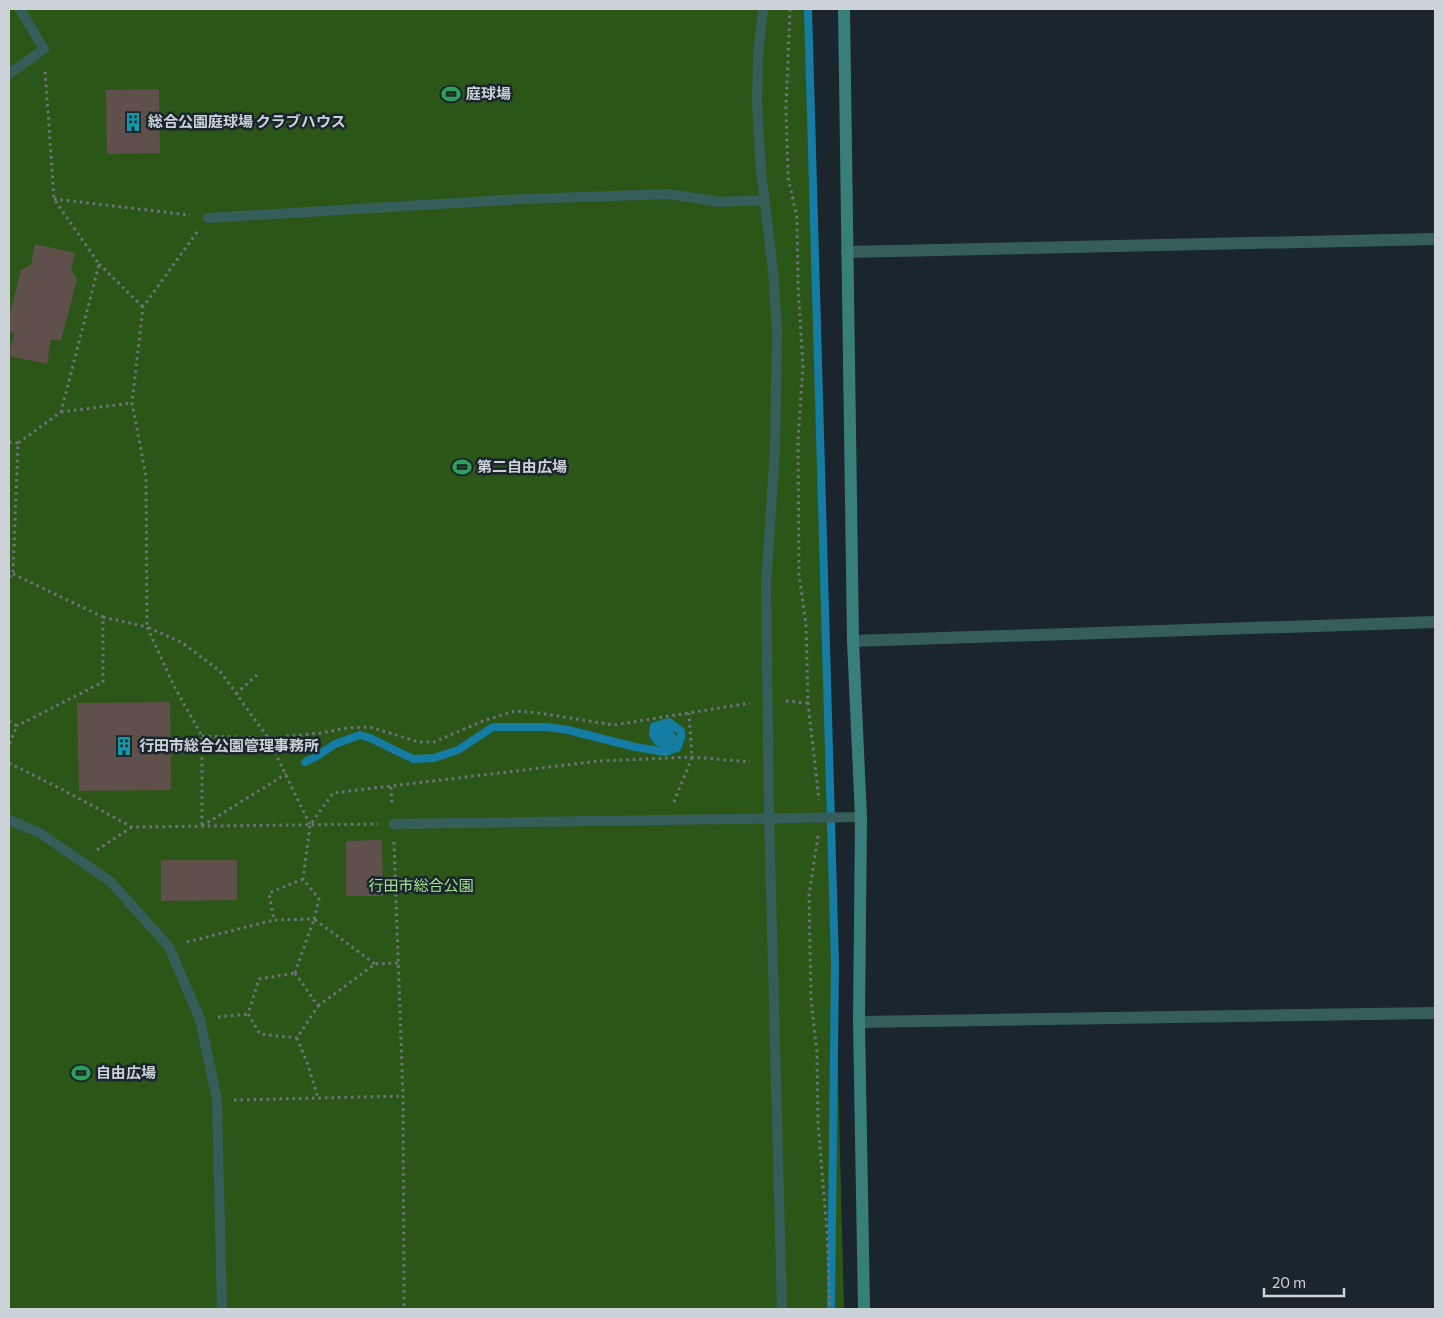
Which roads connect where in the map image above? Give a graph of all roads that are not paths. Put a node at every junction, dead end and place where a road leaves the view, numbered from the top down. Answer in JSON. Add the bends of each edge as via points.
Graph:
{"nodes":[{"id":1,"x":20,"y":9,"type":"edge"},
{"id":2,"x":763,"y":9,"type":"edge"},
{"id":3,"x":844,"y":9,"type":"edge"},
{"id":4,"x":9,"y":74,"type":"edge"},
{"id":5,"x":765,"y":200,"type":"junction"},
{"id":6,"x":208,"y":218,"type":"road end"},
{"id":7,"x":1435,"y":239,"type":"edge"},
{"id":8,"x":847,"y":252,"type":"junction"},
{"id":9,"x":1435,"y":622,"type":"edge"},
{"id":10,"x":853,"y":641,"type":"junction"},
{"id":11,"x":769,"y":817,"type":"junction"},
{"id":12,"x":861,"y":817,"type":"junction"},
{"id":13,"x":9,"y":820,"type":"edge"},
{"id":14,"x":394,"y":824,"type":"road end"},
{"id":15,"x":1435,"y":1013,"type":"edge"},
{"id":16,"x":859,"y":1022,"type":"junction"},
{"id":17,"x":222,"y":1309,"type":"edge"},
{"id":18,"x":782,"y":1309,"type":"edge"},
{"id":19,"x":864,"y":1309,"type":"edge"}],
"edges":[{"from":1,"to":4,"type":"lane","via":[[44,49]]},
{"from":2,"to":5,"type":"lane","via":[[757,103]]},
{"from":3,"to":8,"type":"street"},
{"from":5,"to":6,"type":"lane","via":[[720,202],[669,194],[523,199]]},
{"from":5,"to":11,"type":"lane","via":[[778,331],[775,449],[766,584]]},
{"from":7,"to":8,"type":"street"},
{"from":8,"to":10,"type":"street"},
{"from":9,"to":10,"type":"street"},
{"from":10,"to":12,"type":"street"},
{"from":11,"to":12,"type":"lane"},
{"from":11,"to":14,"type":"lane"},
{"from":11,"to":18,"type":"lane"},
{"from":12,"to":16,"type":"street"},
{"from":13,"to":17,"type":"lane","via":[[40,832],[111,882],[169,947],[200,1019],[217,1100]]},
{"from":15,"to":16,"type":"street"},
{"from":16,"to":19,"type":"street"}]}
